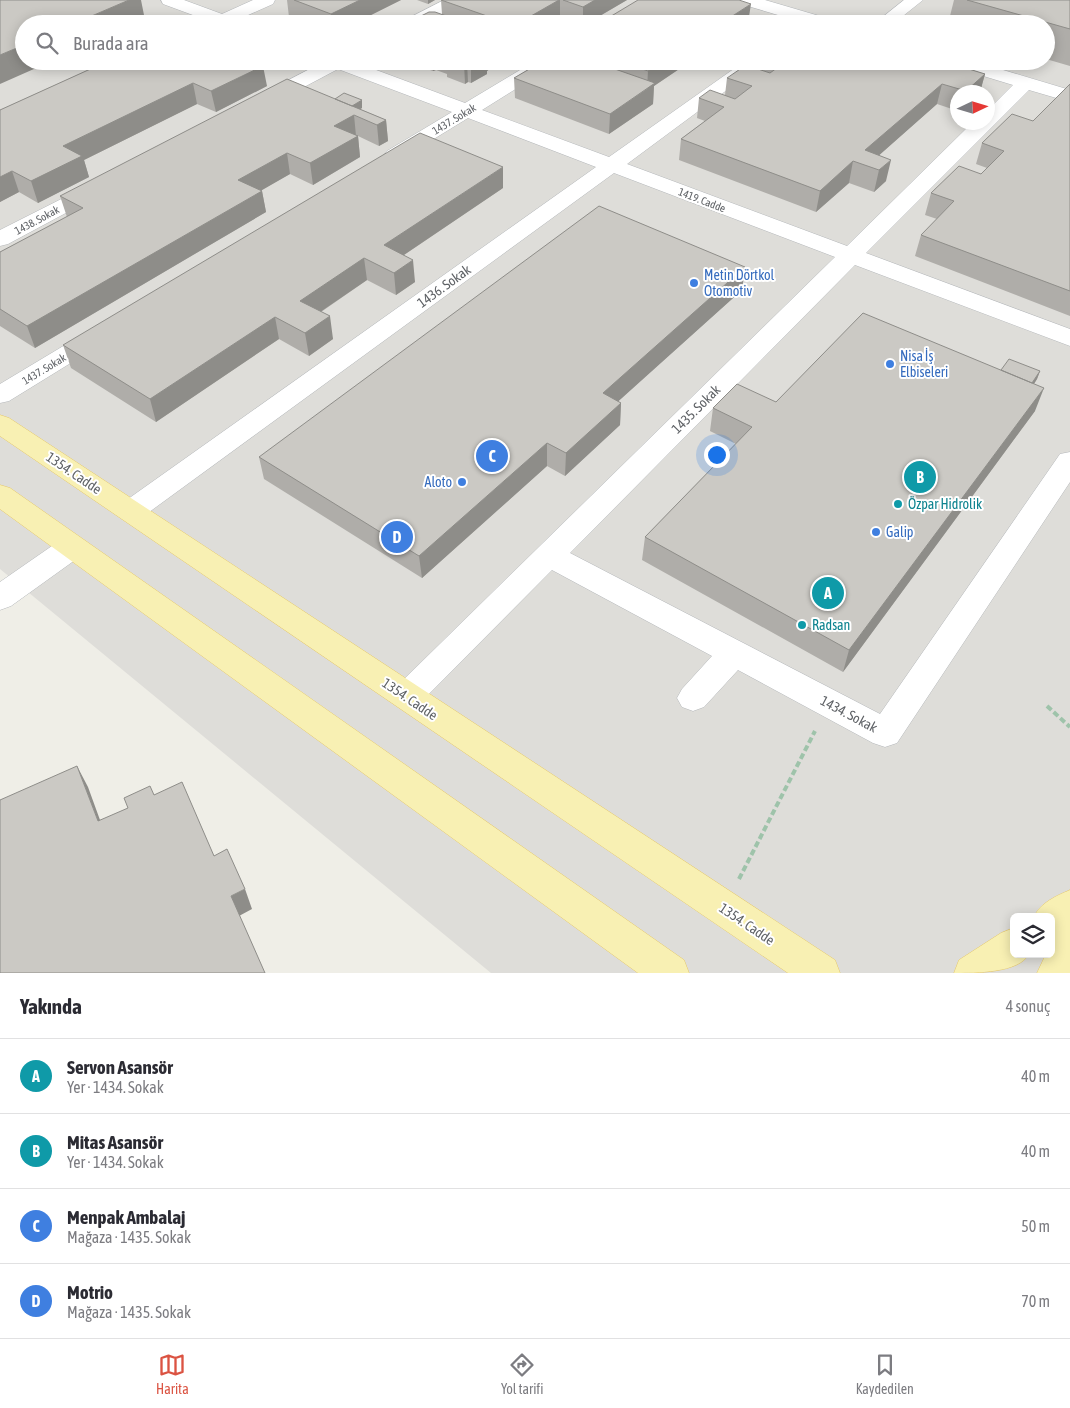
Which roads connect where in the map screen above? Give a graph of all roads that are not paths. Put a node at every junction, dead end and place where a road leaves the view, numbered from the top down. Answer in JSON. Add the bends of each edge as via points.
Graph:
{"nodes":[{"id":1,"x":169,"y":0,"type":"edge"},
{"id":2,"x":267,"y":0,"type":"edge"},
{"id":3,"x":457,"y":0,"type":"edge"},
{"id":4,"x":747,"y":0,"type":"edge"},
{"id":5,"x":914,"y":0,"type":"edge"},
{"id":6,"x":204,"y":15,"type":"edge"},
{"id":7,"x":238,"y":15,"type":"edge"},
{"id":8,"x":428,"y":15,"type":"edge"},
{"id":9,"x":795,"y":15,"type":"edge"},
{"id":10,"x":894,"y":15,"type":"edge"},
{"id":11,"x":322,"y":70,"type":"edge"},
{"id":12,"x":358,"y":70,"type":"edge"},
{"id":13,"x":533,"y":70,"type":"edge"},
{"id":14,"x":745,"y":70,"type":"edge"},
{"id":15,"x":983,"y":70,"type":"edge"},
{"id":16,"x":1026,"y":83,"type":"junction"},
{"id":17,"x":1070,"y":96,"type":"edge"},
{"id":18,"x":251,"y":108,"type":"edge"},
{"id":19,"x":467,"y":111,"type":"junction"},
{"id":20,"x":995,"y":112,"type":"edge"},
{"id":21,"x":977,"y":130,"type":"edge"},
{"id":22,"x":612,"y":166,"type":"junction"},
{"id":23,"x":373,"y":168,"type":"edge"},
{"id":24,"x":112,"y":180,"type":"edge"},
{"id":25,"x":0,"y":239,"type":"edge"},
{"id":26,"x":851,"y":256,"type":"junction"},
{"id":27,"x":119,"y":323,"type":"edge"},
{"id":28,"x":1070,"y":338,"type":"edge"},
{"id":29,"x":0,"y":395,"type":"edge"},
{"id":30,"x":0,"y":424,"type":"edge"},
{"id":31,"x":1070,"y":461,"type":"edge"},
{"id":32,"x":0,"y":495,"type":"edge"},
{"id":33,"x":131,"y":511,"type":"junction"},
{"id":34,"x":72,"y":547,"type":"junction"},
{"id":35,"x":549,"y":555,"type":"junction"},
{"id":36,"x":0,"y":598,"type":"edge"},
{"id":37,"x":734,"y":653,"type":"junction"},
{"id":38,"x":406,"y":696,"type":"junction"},
{"id":39,"x":692,"y":698,"type":"dead end"},
{"id":40,"x":1070,"y":908,"type":"edge"},
{"id":41,"x":1055,"y":918,"type":"edge"},
{"id":42,"x":1070,"y":948,"type":"edge"},
{"id":43,"x":1010,"y":949,"type":"edge"},
{"id":44,"x":670,"y":973,"type":"edge"},
{"id":45,"x":821,"y":973,"type":"edge"},
{"id":46,"x":973,"y":973,"type":"edge"},
{"id":47,"x":1056,"y":973,"type":"edge"}],
"edges":[{"from":1,"to":6,"type":"street"},
{"from":2,"to":7,"type":"street"},
{"from":3,"to":8,"type":"street"},
{"from":4,"to":9,"type":"street"},
{"from":5,"to":10,"type":"street"},
{"from":11,"to":18,"type":"street"},
{"from":12,"to":19,"type":"street","name":"1419. Cadde"},
{"from":13,"to":19,"type":"street","name":"1437. Sokak"},
{"from":14,"to":22,"type":"street","name":"1436. Sokak"},
{"from":15,"to":16,"type":"street"},
{"from":16,"to":17,"type":"street"},
{"from":16,"to":20,"type":"street","name":"1435. Sokak"},
{"from":19,"to":22,"type":"street","name":"1419. Cadde"},
{"from":19,"to":23,"type":"street","name":"1437. Sokak"},
{"from":21,"to":26,"type":"street","name":"1435. Sokak"},
{"from":22,"to":26,"type":"street","name":"1419. Cadde"},
{"from":22,"to":33,"type":"street","name":"1436. Sokak"},
{"from":24,"to":25,"type":"street","name":"1438. Sokak"},
{"from":26,"to":28,"type":"street","name":"1419. Cadde"},
{"from":26,"to":35,"type":"street","name":"1435. Sokak"},
{"from":27,"to":29,"type":"street","name":"1437. Sokak"},
{"from":30,"to":33,"type":"main road","name":"1354. Cadde"},
{"from":31,"to":37,"type":"street","name":"1434. Sokak","via":[[885,733]]},
{"from":32,"to":34,"type":"main road"},
{"from":33,"to":38,"type":"main road","name":"1354. Cadde"},
{"from":34,"to":36,"type":"street"},
{"from":34,"to":44,"type":"main road"},
{"from":35,"to":37,"type":"street","name":"1434. Sokak"},
{"from":35,"to":38,"type":"street","name":"1435. Sokak"},
{"from":37,"to":39,"type":"street"},
{"from":38,"to":45,"type":"main road","name":"1354. Cadde"},
{"from":40,"to":41,"type":"main road"},
{"from":42,"to":47,"type":"main road"},
{"from":43,"to":46,"type":"main road"}]}
